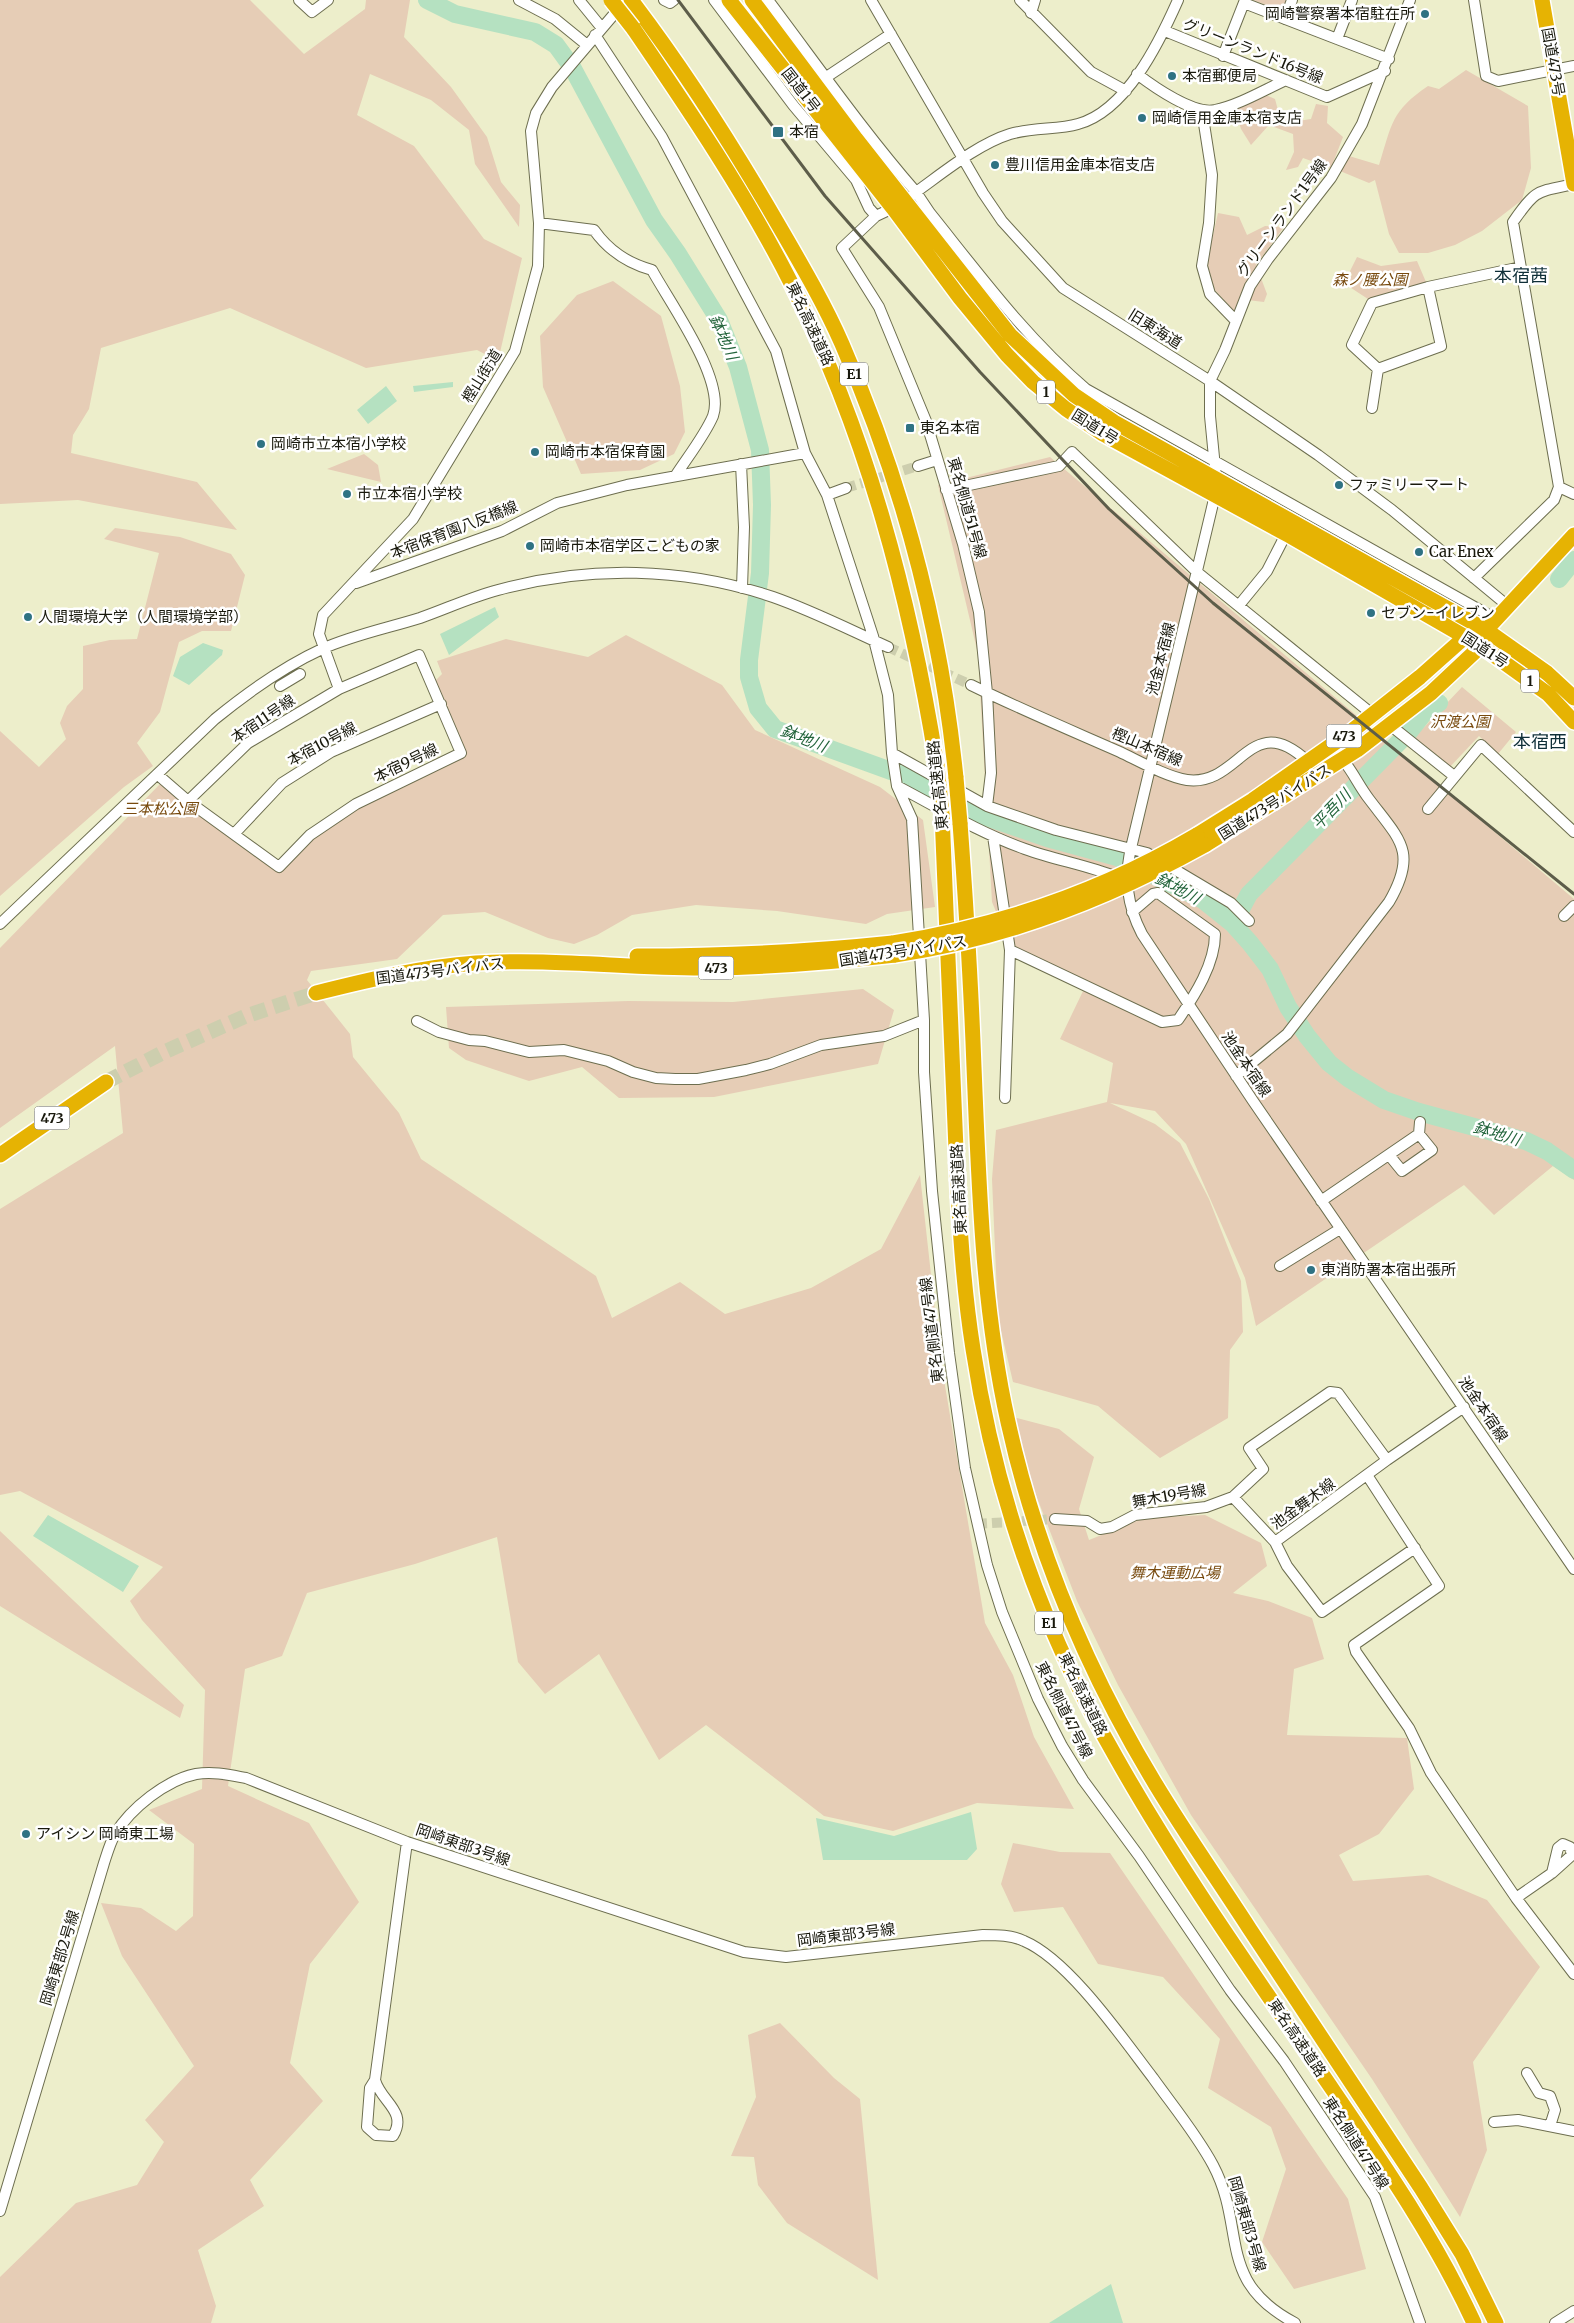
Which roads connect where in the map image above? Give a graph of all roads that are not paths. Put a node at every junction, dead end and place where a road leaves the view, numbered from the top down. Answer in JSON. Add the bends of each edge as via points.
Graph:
{"nodes":[{"id":1,"x":299,"y":0,"type":"edge"},
{"id":2,"x":328,"y":0,"type":"edge"},
{"id":3,"x":519,"y":0,"type":"edge"},
{"id":4,"x":579,"y":0,"type":"edge"},
{"id":5,"x":611,"y":0,"type":"edge"},
{"id":6,"x":627,"y":0,"type":"edge"},
{"id":7,"x":631,"y":0,"type":"edge"},
{"id":8,"x":664,"y":0,"type":"edge"},
{"id":9,"x":674,"y":0,"type":"edge"},
{"id":10,"x":714,"y":0,"type":"edge"},
{"id":11,"x":729,"y":0,"type":"edge"},
{"id":12,"x":752,"y":0,"type":"edge"},
{"id":13,"x":768,"y":0,"type":"edge"},
{"id":14,"x":871,"y":0,"type":"edge"},
{"id":15,"x":1020,"y":0,"type":"edge"},
{"id":16,"x":1035,"y":0,"type":"edge"},
{"id":17,"x":1178,"y":0,"type":"edge"},
{"id":18,"x":1292,"y":0,"type":"edge"},
{"id":19,"x":1352,"y":0,"type":"edge"},
{"id":20,"x":1410,"y":0,"type":"edge"},
{"id":21,"x":1474,"y":0,"type":"edge"},
{"id":22,"x":1542,"y":0,"type":"edge"},
{"id":23,"x":1245,"y":1,"type":"edge"},
{"id":24,"x":1031,"y":13,"type":"junction"},
{"id":25,"x":1285,"y":19,"type":"junction"},
{"id":26,"x":598,"y":31,"type":"junction"},
{"id":27,"x":1164,"y":31,"type":"junction"},
{"id":28,"x":891,"y":34,"type":"junction"},
{"id":29,"x":1337,"y":39,"type":"junction"},
{"id":30,"x":584,"y":48,"type":"junction"},
{"id":31,"x":1223,"y":56,"type":"junction"},
{"id":32,"x":1389,"y":59,"type":"junction"},
{"id":33,"x":1574,"y":66,"type":"edge"},
{"id":34,"x":1555,"y":69,"type":"junction"},
{"id":35,"x":1384,"y":71,"type":"junction"},
{"id":36,"x":1137,"y":74,"type":"junction"},
{"id":37,"x":825,"y":78,"type":"junction"},
{"id":38,"x":1286,"y":80,"type":"junction"},
{"id":39,"x":1126,"y":92,"type":"junction"},
{"id":40,"x":1202,"y":111,"type":"junction"},
{"id":41,"x":964,"y":158,"type":"junction"},
{"id":42,"x":1574,"y":184,"type":"edge"},
{"id":43,"x":904,"y":200,"type":"junction"},
{"id":44,"x":876,"y":216,"type":"junction"},
{"id":45,"x":539,"y":223,"type":"junction"},
{"id":46,"x":958,"y":267,"type":"junction"},
{"id":47,"x":1521,"y":267,"type":"junction"},
{"id":48,"x":980,"y":274,"type":"junction"},
{"id":49,"x":1428,"y":287,"type":"junction"},
{"id":50,"x":1236,"y":321,"type":"junction"},
{"id":51,"x":1378,"y":369,"type":"junction"},
{"id":52,"x":1210,"y":381,"type":"junction"},
{"id":53,"x":1086,"y":390,"type":"junction"},
{"id":54,"x":1092,"y":408,"type":"junction"},
{"id":55,"x":1372,"y":408,"type":"dead end"},
{"id":56,"x":805,"y":453,"type":"junction"},
{"id":57,"x":937,"y":460,"type":"junction"},
{"id":58,"x":1214,"y":460,"type":"junction"},
{"id":59,"x":741,"y":464,"type":"junction"},
{"id":60,"x":918,"y":466,"type":"tunnel mouth"},
{"id":61,"x":676,"y":476,"type":"junction"},
{"id":62,"x":1216,"y":478,"type":"junction"},
{"id":63,"x":1559,"y":487,"type":"junction"},
{"id":64,"x":846,"y":488,"type":"tunnel mouth"},
{"id":65,"x":946,"y":490,"type":"junction"},
{"id":66,"x":1574,"y":494,"type":"edge"},
{"id":67,"x":827,"y":495,"type":"junction"},
{"id":68,"x":1215,"y":495,"type":"junction"},
{"id":69,"x":1340,"y":532,"type":"junction"},
{"id":70,"x":1286,"y":534,"type":"junction"},
{"id":71,"x":1574,"y":535,"type":"edge"},
{"id":72,"x":1323,"y":538,"type":"junction"},
{"id":73,"x":1198,"y":572,"type":"junction"},
{"id":74,"x":1420,"y":576,"type":"junction"},
{"id":75,"x":1474,"y":578,"type":"junction"},
{"id":76,"x":352,"y":584,"type":"junction"},
{"id":77,"x":744,"y":588,"type":"junction"},
{"id":78,"x":1425,"y":596,"type":"junction"},
{"id":79,"x":1240,"y":604,"type":"junction"},
{"id":80,"x":1508,"y":606,"type":"junction"},
{"id":81,"x":1490,"y":625,"type":"junction"},
{"id":82,"x":1465,"y":636,"type":"junction"},
{"id":83,"x":874,"y":641,"type":"junction"},
{"id":84,"x":1481,"y":646,"type":"junction"},
{"id":85,"x":888,"y":647,"type":"tunnel mouth"},
{"id":86,"x":324,"y":648,"type":"junction"},
{"id":87,"x":300,"y":674,"type":"dead end"},
{"id":88,"x":971,"y":685,"type":"tunnel mouth"},
{"id":89,"x":280,"y":686,"type":"dead end"},
{"id":90,"x":339,"y":690,"type":"junction"},
{"id":91,"x":987,"y":693,"type":"junction"},
{"id":92,"x":1574,"y":698,"type":"edge"},
{"id":93,"x":441,"y":704,"type":"junction"},
{"id":94,"x":1372,"y":714,"type":"junction"},
{"id":95,"x":1574,"y":722,"type":"edge"},
{"id":96,"x":1393,"y":727,"type":"junction"},
{"id":97,"x":892,"y":753,"type":"junction"},
{"id":98,"x":1307,"y":761,"type":"junction"},
{"id":99,"x":1347,"y":765,"type":"junction"},
{"id":100,"x":1151,"y":766,"type":"junction"},
{"id":101,"x":158,"y":775,"type":"junction"},
{"id":102,"x":1454,"y":776,"type":"junction"},
{"id":103,"x":897,"y":786,"type":"junction"},
{"id":104,"x":188,"y":802,"type":"junction"},
{"id":105,"x":987,"y":806,"type":"junction"},
{"id":106,"x":1428,"y":808,"type":"dead end"},
{"id":107,"x":1574,"y":832,"type":"edge"},
{"id":108,"x":234,"y":834,"type":"junction"},
{"id":109,"x":993,"y":836,"type":"junction"},
{"id":110,"x":1201,"y":840,"type":"junction"},
{"id":111,"x":1131,"y":848,"type":"junction"},
{"id":112,"x":1127,"y":881,"type":"junction"},
{"id":113,"x":1574,"y":906,"type":"edge"},
{"id":114,"x":1132,"y":912,"type":"junction"},
{"id":115,"x":1564,"y":916,"type":"dead end"},
{"id":116,"x":1249,"y":921,"type":"dead end"},
{"id":117,"x":0,"y":924,"type":"edge"},
{"id":118,"x":1010,"y":950,"type":"junction"},
{"id":119,"x":316,"y":993,"type":"tunnel mouth"},
{"id":120,"x":1188,"y":1004,"type":"junction"},
{"id":121,"x":924,"y":1020,"type":"junction"},
{"id":122,"x":416,"y":1021,"type":"dead end"},
{"id":123,"x":1236,"y":1076,"type":"junction"},
{"id":124,"x":106,"y":1082,"type":"tunnel mouth"},
{"id":125,"x":1005,"y":1098,"type":"dead end"},
{"id":126,"x":1420,"y":1122,"type":"dead end"},
{"id":127,"x":1419,"y":1134,"type":"junction"},
{"id":128,"x":0,"y":1155,"type":"edge"},
{"id":129,"x":1389,"y":1155,"type":"junction"},
{"id":130,"x":1321,"y":1202,"type":"junction"},
{"id":131,"x":1340,"y":1229,"type":"junction"},
{"id":132,"x":1280,"y":1266,"type":"dead end"},
{"id":133,"x":1464,"y":1407,"type":"junction"},
{"id":134,"x":1387,"y":1460,"type":"junction"},
{"id":135,"x":1367,"y":1475,"type":"junction"},
{"id":136,"x":1233,"y":1497,"type":"junction"},
{"id":137,"x":1055,"y":1519,"type":"tunnel mouth"},
{"id":138,"x":1275,"y":1542,"type":"junction"},
{"id":139,"x":1415,"y":1548,"type":"junction"},
{"id":140,"x":1574,"y":1570,"type":"edge"},
{"id":141,"x":218,"y":1773,"type":"joint"},
{"id":142,"x":407,"y":1842,"type":"junction"},
{"id":143,"x":1552,"y":1873,"type":"dead end"},
{"id":144,"x":1516,"y":1898,"type":"junction"},
{"id":145,"x":1574,"y":1974,"type":"edge"},
{"id":146,"x":1527,"y":2073,"type":"dead end"},
{"id":147,"x":375,"y":2080,"type":"junction"},
{"id":148,"x":1494,"y":2122,"type":"dead end"},
{"id":149,"x":1550,"y":2126,"type":"junction"},
{"id":150,"x":1574,"y":2131,"type":"edge"},
{"id":151,"x":0,"y":2211,"type":"edge"},
{"id":152,"x":1574,"y":2311,"type":"edge"},
{"id":153,"x":1295,"y":2323,"type":"edge"},
{"id":154,"x":1420,"y":2323,"type":"edge"},
{"id":155,"x":1474,"y":2323,"type":"edge"},
{"id":156,"x":1496,"y":2323,"type":"edge"},
{"id":157,"x":1555,"y":2323,"type":"edge"}],
"edges":[{"from":1,"to":2,"type":"street","via":[[312,12]]},
{"from":3,"to":30,"type":"street","via":[[555,19]]},
{"from":4,"to":26,"type":"street","name":"東名側道47号線"},
{"from":5,"to":155,"type":"highway","name":"東名高速道路","number":"E1","bridge":true,"via":[[711,146],[791,282],[822,349],[874,484],[895,559],[912,625],[937,766],[942,814],[957,1176],[972,1348],[986,1418],[1021,1552],[1074,1679],[1117,1760],[1262,1986],[1381,2161],[1463,2298]]},
{"from":6,"to":26,"type":"street"},
{"from":7,"to":156,"type":"highway","name":"東名高速道路","number":"E1","bridge":true,"via":[[738,154],[810,280],[841,342],[882,450],[918,563],[945,684],[956,778],[969,957],[977,1153],[990,1314],[998,1372],[1022,1477],[1055,1577],[1107,1698],[1156,1785],[1421,2188],[1462,2254]]},
{"from":8,"to":9,"type":"street","via":[[670,3]]},
{"from":10,"to":44,"type":"street","via":[[793,105],[856,180]]},
{"from":11,"to":43,"type":"highway","name":"国道1号","number":"1"},
{"from":12,"to":43,"type":"highway","name":"国道1号","number":"1"},
{"from":13,"to":37,"type":"street"},
{"from":14,"to":28,"type":"street","name":"旧東海道"},
{"from":15,"to":24,"type":"street"},
{"from":16,"to":24,"type":"street"},
{"from":17,"to":27,"type":"street"},
{"from":18,"to":25,"type":"street"},
{"from":19,"to":29,"type":"street"},
{"from":20,"to":32,"type":"street"},
{"from":21,"to":34,"type":"street","via":[[1486,76],[1498,81]]},
{"from":22,"to":34,"type":"highway","name":"国道473号"},
{"from":23,"to":25,"type":"street"},
{"from":23,"to":31,"type":"street"},
{"from":24,"to":39,"type":"street","via":[[1092,72]]},
{"from":25,"to":29,"type":"street"},
{"from":26,"to":30,"type":"street","name":"樫山街道"},
{"from":26,"to":56,"type":"street","name":"東名側道47号線","via":[[662,137],[776,351]]},
{"from":27,"to":31,"type":"street","name":"グリーンランド16号線"},
{"from":27,"to":36,"type":"street"},
{"from":28,"to":37,"type":"street"},
{"from":28,"to":41,"type":"street","name":"旧東海道"},
{"from":29,"to":32,"type":"street"},
{"from":30,"to":45,"type":"street","name":"樫山街道","via":[[536,113],[531,131]]},
{"from":31,"to":38,"type":"street","name":"グリーンランド16号線"},
{"from":32,"to":35,"type":"street"},
{"from":33,"to":34,"type":"street"},
{"from":34,"to":42,"type":"highway","name":"国道473号"},
{"from":35,"to":38,"type":"street","name":"グリーンランド16号線","via":[[1327,97]]},
{"from":35,"to":50,"type":"street","name":"グリーンランド1号線","via":[[1362,124],[1331,178],[1250,286]]},
{"from":36,"to":39,"type":"street"},
{"from":36,"to":40,"type":"street"},
{"from":37,"to":43,"type":"street","via":[[847,103],[869,137],[880,146]]},
{"from":38,"to":40,"type":"street","via":[[1215,110]]},
{"from":39,"to":41,"type":"street","via":[[1099,117],[1077,125],[1008,134]]},
{"from":40,"to":50,"type":"street","via":[[1212,175],[1202,266],[1210,294]]},
{"from":41,"to":43,"type":"street"},
{"from":41,"to":52,"type":"street","name":"旧東海道","via":[[1002,221],[1063,288]]},
{"from":42,"to":47,"type":"street","via":[[1538,192],[1513,222]]},
{"from":43,"to":44,"type":"street"},
{"from":43,"to":46,"type":"highway","name":"国道1号","number":"1"},
{"from":43,"to":48,"type":"street","via":[[930,213]]},
{"from":43,"to":68,"type":"highway","name":"国道1号","number":"1","via":[[916,242],[1007,355],[1033,382],[1103,434]]},
{"from":44,"to":57,"type":"street","name":"東名側道51号線","via":[[842,248],[879,307],[926,421]]},
{"from":45,"to":61,"type":"street","via":[[594,230],[604,244],[631,264],[652,270],[709,369],[715,395],[713,416]]},
{"from":45,"to":76,"type":"street","name":"樫山街道","via":[[538,266],[515,351],[412,519]]},
{"from":46,"to":48,"type":"street"},
{"from":46,"to":54,"type":"highway","name":"国道1号","number":"1","via":[[1021,347]]},
{"from":47,"to":49,"type":"street"},
{"from":47,"to":63,"type":"street"},
{"from":48,"to":53,"type":"street","via":[[1033,339]]},
{"from":49,"to":51,"type":"street","via":[[1441,346]]},
{"from":49,"to":51,"type":"street","via":[[1372,303],[1352,345]]},
{"from":50,"to":52,"type":"street","name":"グリーンランド1号線"},
{"from":51,"to":55,"type":"street"},
{"from":52,"to":58,"type":"street","name":"グリーンランド1号線"},
{"from":52,"to":75,"type":"street","name":"旧東海道","via":[[1392,510]]},
{"from":53,"to":54,"type":"street"},
{"from":53,"to":58,"type":"street"},
{"from":54,"to":62,"type":"highway","name":"国道1号","number":"1"},
{"from":56,"to":59,"type":"street","name":"本宿保育園八反橋線"},
{"from":56,"to":67,"type":"street","name":"東名側道47号線"},
{"from":57,"to":60,"type":"street"},
{"from":57,"to":65,"type":"street","name":"東名側道51号線"},
{"from":58,"to":62,"type":"street","name":"グリーンランド1号線"},
{"from":58,"to":69,"type":"street"},
{"from":59,"to":61,"type":"street","name":"本宿保育園八反橋線"},
{"from":59,"to":77,"type":"street"},
{"from":61,"to":76,"type":"street","name":"本宿保育園八反橋線","via":[[557,502],[502,531]]},
{"from":62,"to":68,"type":"street","name":"池金本宿線"},
{"from":62,"to":72,"type":"highway","name":"国道1号","number":"1"},
{"from":63,"to":66,"type":"street"},
{"from":63,"to":75,"type":"street","via":[[1554,500]]},
{"from":64,"to":67,"type":"street"},
{"from":65,"to":73,"type":"street","via":[[1059,466],[1072,452]]},
{"from":65,"to":91,"type":"street","name":"東名側道51号線","via":[[979,612]]},
{"from":67,"to":83,"type":"street","name":"東名側道47号線"},
{"from":68,"to":70,"type":"highway","name":"国道1号","number":"1"},
{"from":68,"to":73,"type":"street","name":"池金本宿線"},
{"from":69,"to":72,"type":"street"},
{"from":69,"to":74,"type":"street"},
{"from":70,"to":79,"type":"street","via":[[1267,571]]},
{"from":70,"to":82,"type":"highway","name":"国道1号","number":"1"},
{"from":71,"to":80,"type":"highway","number":"473"},
{"from":72,"to":78,"type":"highway","name":"国道1号","number":"1"},
{"from":73,"to":79,"type":"street"},
{"from":73,"to":100,"type":"street","name":"池金本宿線"},
{"from":74,"to":78,"type":"street"},
{"from":74,"to":81,"type":"street"},
{"from":75,"to":80,"type":"street","name":"旧東海道"},
{"from":76,"to":86,"type":"street","name":"樫山街道","via":[[323,615],[319,634]]},
{"from":77,"to":83,"type":"street"},
{"from":77,"to":86,"type":"street","via":[[675,575],[588,573],[496,590]]},
{"from":78,"to":81,"type":"highway","name":"国道1号","number":"1"},
{"from":79,"to":94,"type":"street"},
{"from":80,"to":81,"type":"highway","number":"473"},
{"from":81,"to":82,"type":"highway","name":"国道473号バイパス","number":"473"},
{"from":81,"to":84,"type":"highway","name":"国道473号バイパス","number":"473"},
{"from":81,"to":92,"type":"highway","name":"国道1号","number":"1"},
{"from":82,"to":84,"type":"highway","name":"国道1号","number":"1"},
{"from":82,"to":94,"type":"highway","name":"国道473号バイパス","number":"473"},
{"from":83,"to":85,"type":"street"},
{"from":83,"to":97,"type":"street","name":"東名側道47号線","via":[[888,695]]},
{"from":84,"to":95,"type":"highway","name":"国道1号","number":"1","via":[[1548,694]]},
{"from":84,"to":96,"type":"highway","name":"国道473号バイパス","number":"473"},
{"from":86,"to":90,"type":"street","name":"樫山街道"},
{"from":86,"to":101,"type":"street","via":[[244,696]]},
{"from":87,"to":89,"type":"street"},
{"from":88,"to":91,"type":"street","name":"樫山本宿線"},
{"from":90,"to":93,"type":"street","name":"本宿9号線","via":[[418,655]]},
{"from":90,"to":104,"type":"street","name":"本宿11号線","via":[[248,743]]},
{"from":91,"to":100,"type":"street","name":"樫山本宿線"},
{"from":91,"to":105,"type":"street","name":"東名側道51号線","via":[[991,773]]},
{"from":93,"to":108,"type":"street","name":"本宿10号線","via":[[331,752],[282,783]]},
{"from":93,"to":108,"type":"street","name":"本宿9号線","via":[[461,753],[356,804],[310,834],[279,867]]},
{"from":94,"to":98,"type":"highway","name":"国道473号バイパス","number":"473"},
{"from":96,"to":99,"type":"highway","name":"国道473号バイパス","number":"473"},
{"from":96,"to":102,"type":"street"},
{"from":97,"to":103,"type":"street","name":"東名側道47号線"},
{"from":97,"to":105,"type":"street"},
{"from":98,"to":100,"type":"street","name":"樫山本宿線","via":[[1286,744],[1272,742],[1258,744],[1220,773],[1202,779],[1187,780]]},
{"from":98,"to":110,"type":"highway","name":"国道473号バイパス","number":"473"},
{"from":99,"to":110,"type":"highway","name":"国道473号バイパス","number":"473"},
{"from":99,"to":123,"type":"street","via":[[1363,792],[1400,839],[1405,861],[1400,884],[1287,1034]]},
{"from":100,"to":111,"type":"street","name":"池金本宿線"},
{"from":101,"to":104,"type":"street"},
{"from":101,"to":117,"type":"street"},
{"from":102,"to":106,"type":"street"},
{"from":102,"to":107,"type":"street","via":[[1481,744]]},
{"from":103,"to":109,"type":"street"},
{"from":103,"to":121,"type":"street","name":"東名側道47号線","via":[[912,819]]},
{"from":104,"to":108,"type":"street","name":"本宿9号線"},
{"from":105,"to":111,"type":"street","via":[[1056,830]]},
{"from":109,"to":112,"type":"street"},
{"from":109,"to":118,"type":"street"},
{"from":110,"to":119,"type":"highway","name":"国道473号バイパス","number":"473","bridge":true,"via":[[1160,870],[1084,905],[986,937],[937,949],[894,949],[836,962],[710,968],[536,961],[473,963],[392,975]]},
{"from":111,"to":112,"type":"street","name":"池金本宿線","via":[[1126,868]]},
{"from":111,"to":116,"type":"street","via":[[1147,853],[1231,903]]},
{"from":112,"to":114,"type":"street","name":"池金本宿線"},
{"from":113,"to":115,"type":"street"},
{"from":114,"to":120,"type":"street","name":"池金本宿線","via":[[1142,934]]},
{"from":114,"to":120,"type":"street","via":[[1158,893],[1215,934],[1215,952]]},
{"from":118,"to":120,"type":"street","via":[[1162,1022],[1178,1020]]},
{"from":118,"to":125,"type":"street"},
{"from":120,"to":123,"type":"street","name":"池金本宿線"},
{"from":121,"to":122,"type":"street","via":[[884,1036],[821,1045],[746,1070],[675,1080],[640,1074],[564,1050],[529,1052],[469,1040],[439,1032]]},
{"from":121,"to":154,"type":"street","name":"東名側道47号線","via":[[932,1191],[950,1363],[965,1468],[987,1566],[1002,1612],[1038,1699],[1079,1773],[1230,1990],[1284,2061],[1374,2198]]},
{"from":123,"to":130,"type":"street","name":"池金本宿線"},
{"from":124,"to":128,"type":"highway","number":"473"},
{"from":126,"to":127,"type":"street"},
{"from":127,"to":129,"type":"street"},
{"from":127,"to":129,"type":"street","via":[[1432,1150],[1402,1171]]},
{"from":129,"to":130,"type":"street"},
{"from":130,"to":131,"type":"street","name":"池金本宿線"},
{"from":131,"to":132,"type":"street"},
{"from":131,"to":133,"type":"street","name":"池金本宿線"},
{"from":133,"to":134,"type":"street"},
{"from":133,"to":140,"type":"street","name":"池金本宿線"},
{"from":134,"to":135,"type":"street","name":"池金舞木線"},
{"from":134,"to":136,"type":"street","via":[[1338,1393],[1330,1392],[1249,1448],[1263,1469]]},
{"from":135,"to":138,"type":"street","name":"池金舞木線"},
{"from":135,"to":139,"type":"street"},
{"from":136,"to":137,"type":"street","name":"舞木19号線","via":[[1206,1506],[1135,1515],[1112,1528],[1100,1529],[1087,1522]]},
{"from":136,"to":138,"type":"street"},
{"from":138,"to":139,"type":"street","name":"池金舞木線","via":[[1287,1566],[1322,1612]]},
{"from":139,"to":144,"type":"street","via":[[1439,1586],[1354,1645],[1356,1652],[1409,1728],[1431,1773]]},
{"from":141,"to":142,"type":"street","name":"岡崎東部3号線","via":[[246,1778]]},
{"from":141,"to":151,"type":"street","name":"岡崎東部2号線","via":[[196,1774],[167,1785],[132,1815],[115,1835]]},
{"from":142,"to":147,"type":"street"},
{"from":142,"to":153,"type":"street","name":"岡崎東部3号線","via":[[744,1952],[786,1957],[983,1935],[1024,1941],[1047,1954],[1104,2015],[1180,2115],[1214,2165],[1224,2190],[1234,2246],[1252,2290],[1267,2306]]},
{"from":143,"to":144,"type":"street"},
{"from":144,"to":145,"type":"street"},
{"from":146,"to":149,"type":"street","via":[[1539,2093],[1550,2096],[1555,2110]]},
{"from":147,"to":147,"type":"street","via":[[378,2091],[397,2114],[399,2126],[393,2136],[376,2135],[367,2126],[370,2088]]},
{"from":148,"to":149,"type":"street","via":[[1518,2120]]},
{"from":149,"to":150,"type":"street"},
{"from":152,"to":157,"type":"street"}]}
